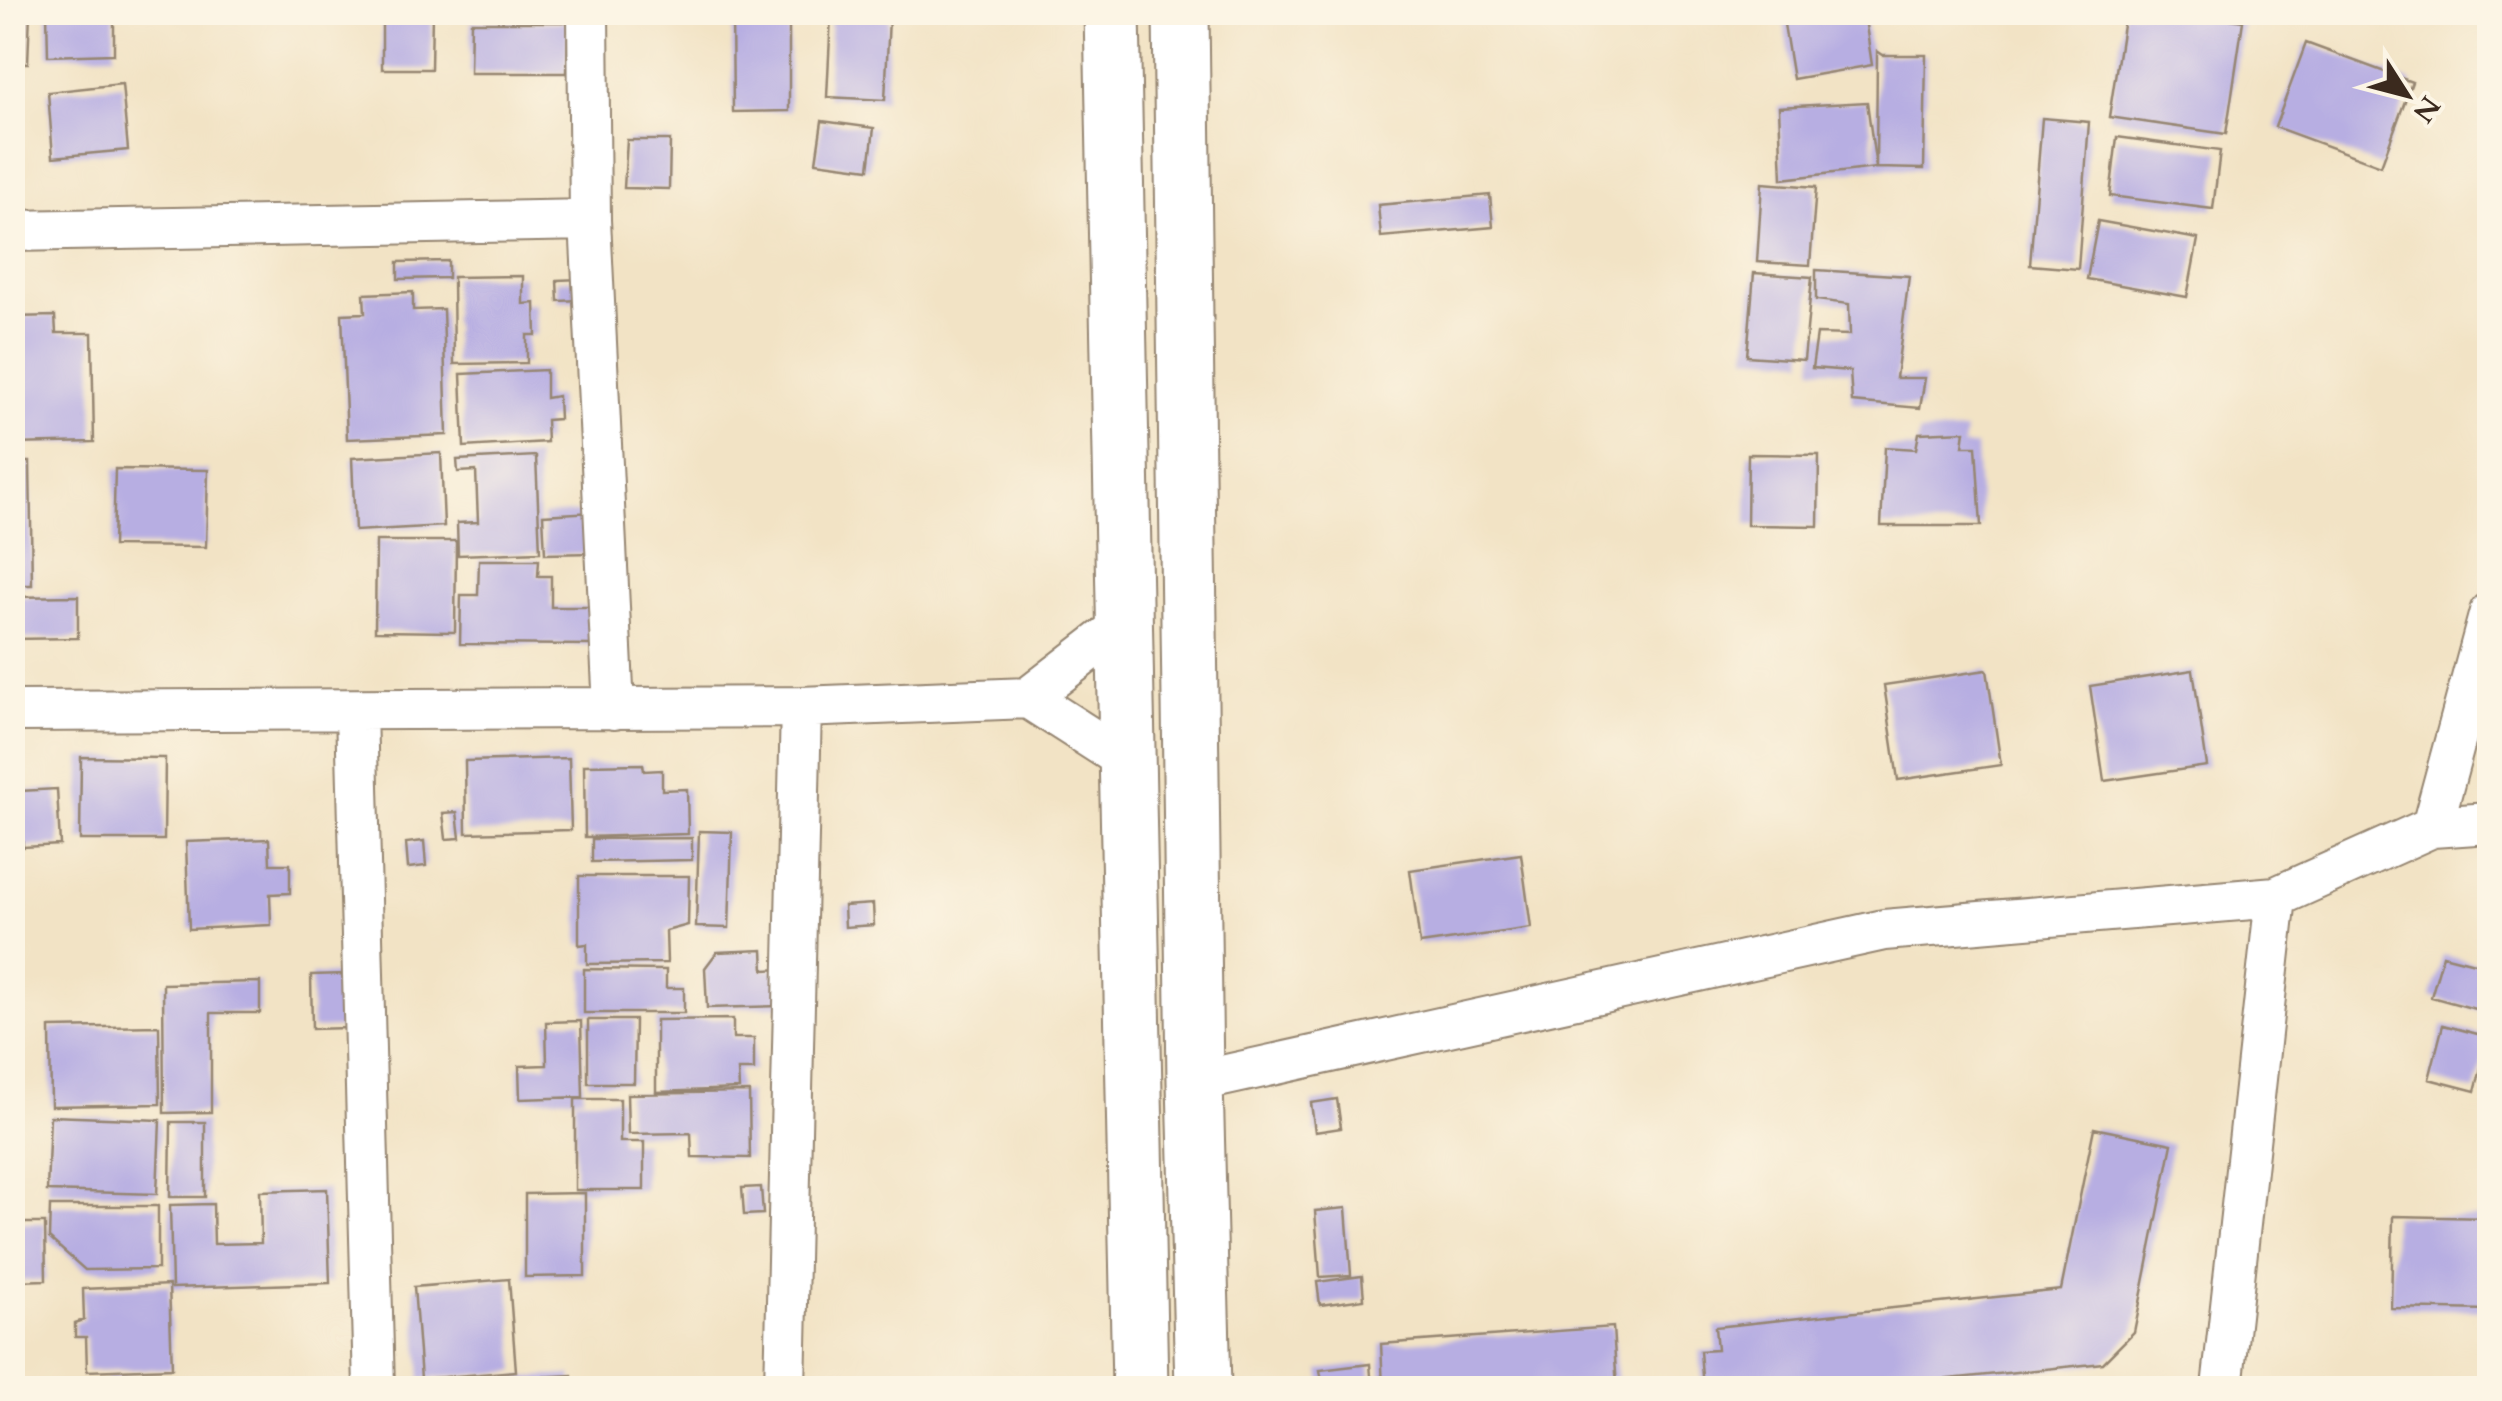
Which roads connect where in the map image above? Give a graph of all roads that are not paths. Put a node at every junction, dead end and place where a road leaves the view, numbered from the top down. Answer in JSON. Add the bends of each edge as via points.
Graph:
{"nodes":[{"id":1,"x":588,"y":12,"type":"edge"},
{"id":2,"x":1112,"y":12,"type":"edge"},
{"id":3,"x":1182,"y":12,"type":"edge"},
{"id":4,"x":1181,"y":80,"type":"junction"},
{"id":5,"x":1114,"y":87,"type":"junction"},
{"id":6,"x":590,"y":220,"type":"junction"},
{"id":7,"x":12,"y":231,"type":"edge"},
{"id":8,"x":2490,"y":612,"type":"edge"},
{"id":9,"x":1125,"y":624,"type":"junction"},
{"id":10,"x":1028,"y":698,"type":"junction"},
{"id":11,"x":801,"y":707,"type":"junction"},
{"id":12,"x":614,"y":708,"type":"junction"},
{"id":13,"x":356,"y":711,"type":"junction"},
{"id":14,"x":12,"y":712,"type":"edge"},
{"id":15,"x":1128,"y":762,"type":"junction"},
{"id":16,"x":2490,"y":823,"type":"edge"},
{"id":17,"x":2432,"y":826,"type":"junction"},
{"id":18,"x":2276,"y":897,"type":"junction"},
{"id":19,"x":1196,"y":1082,"type":"junction"},
{"id":20,"x":374,"y":1388,"type":"edge"},
{"id":21,"x":785,"y":1388,"type":"edge"},
{"id":22,"x":1140,"y":1388,"type":"edge"},
{"id":23,"x":1203,"y":1388,"type":"edge"},
{"id":24,"x":2222,"y":1388,"type":"edge"}],
"edges":[{"from":1,"to":6,"type":"street"},
{"from":2,"to":5,"type":"main road"},
{"from":3,"to":4,"type":"main road"},
{"from":4,"to":5,"type":"main road"},
{"from":4,"to":19,"type":"main road"},
{"from":5,"to":9,"type":"main road"},
{"from":6,"to":7,"type":"street"},
{"from":6,"to":12,"type":"street"},
{"from":8,"to":17,"type":"street"},
{"from":9,"to":10,"type":"street"},
{"from":9,"to":15,"type":"main road"},
{"from":10,"to":11,"type":"street"},
{"from":10,"to":15,"type":"street"},
{"from":11,"to":12,"type":"street"},
{"from":11,"to":21,"type":"street"},
{"from":12,"to":13,"type":"street"},
{"from":13,"to":14,"type":"street"},
{"from":13,"to":20,"type":"street"},
{"from":15,"to":22,"type":"main road"},
{"from":16,"to":17,"type":"street"},
{"from":17,"to":18,"type":"street"},
{"from":18,"to":19,"type":"street","via":[[1884,930]]},
{"from":18,"to":24,"type":"street"},
{"from":19,"to":23,"type":"main road"}]}
